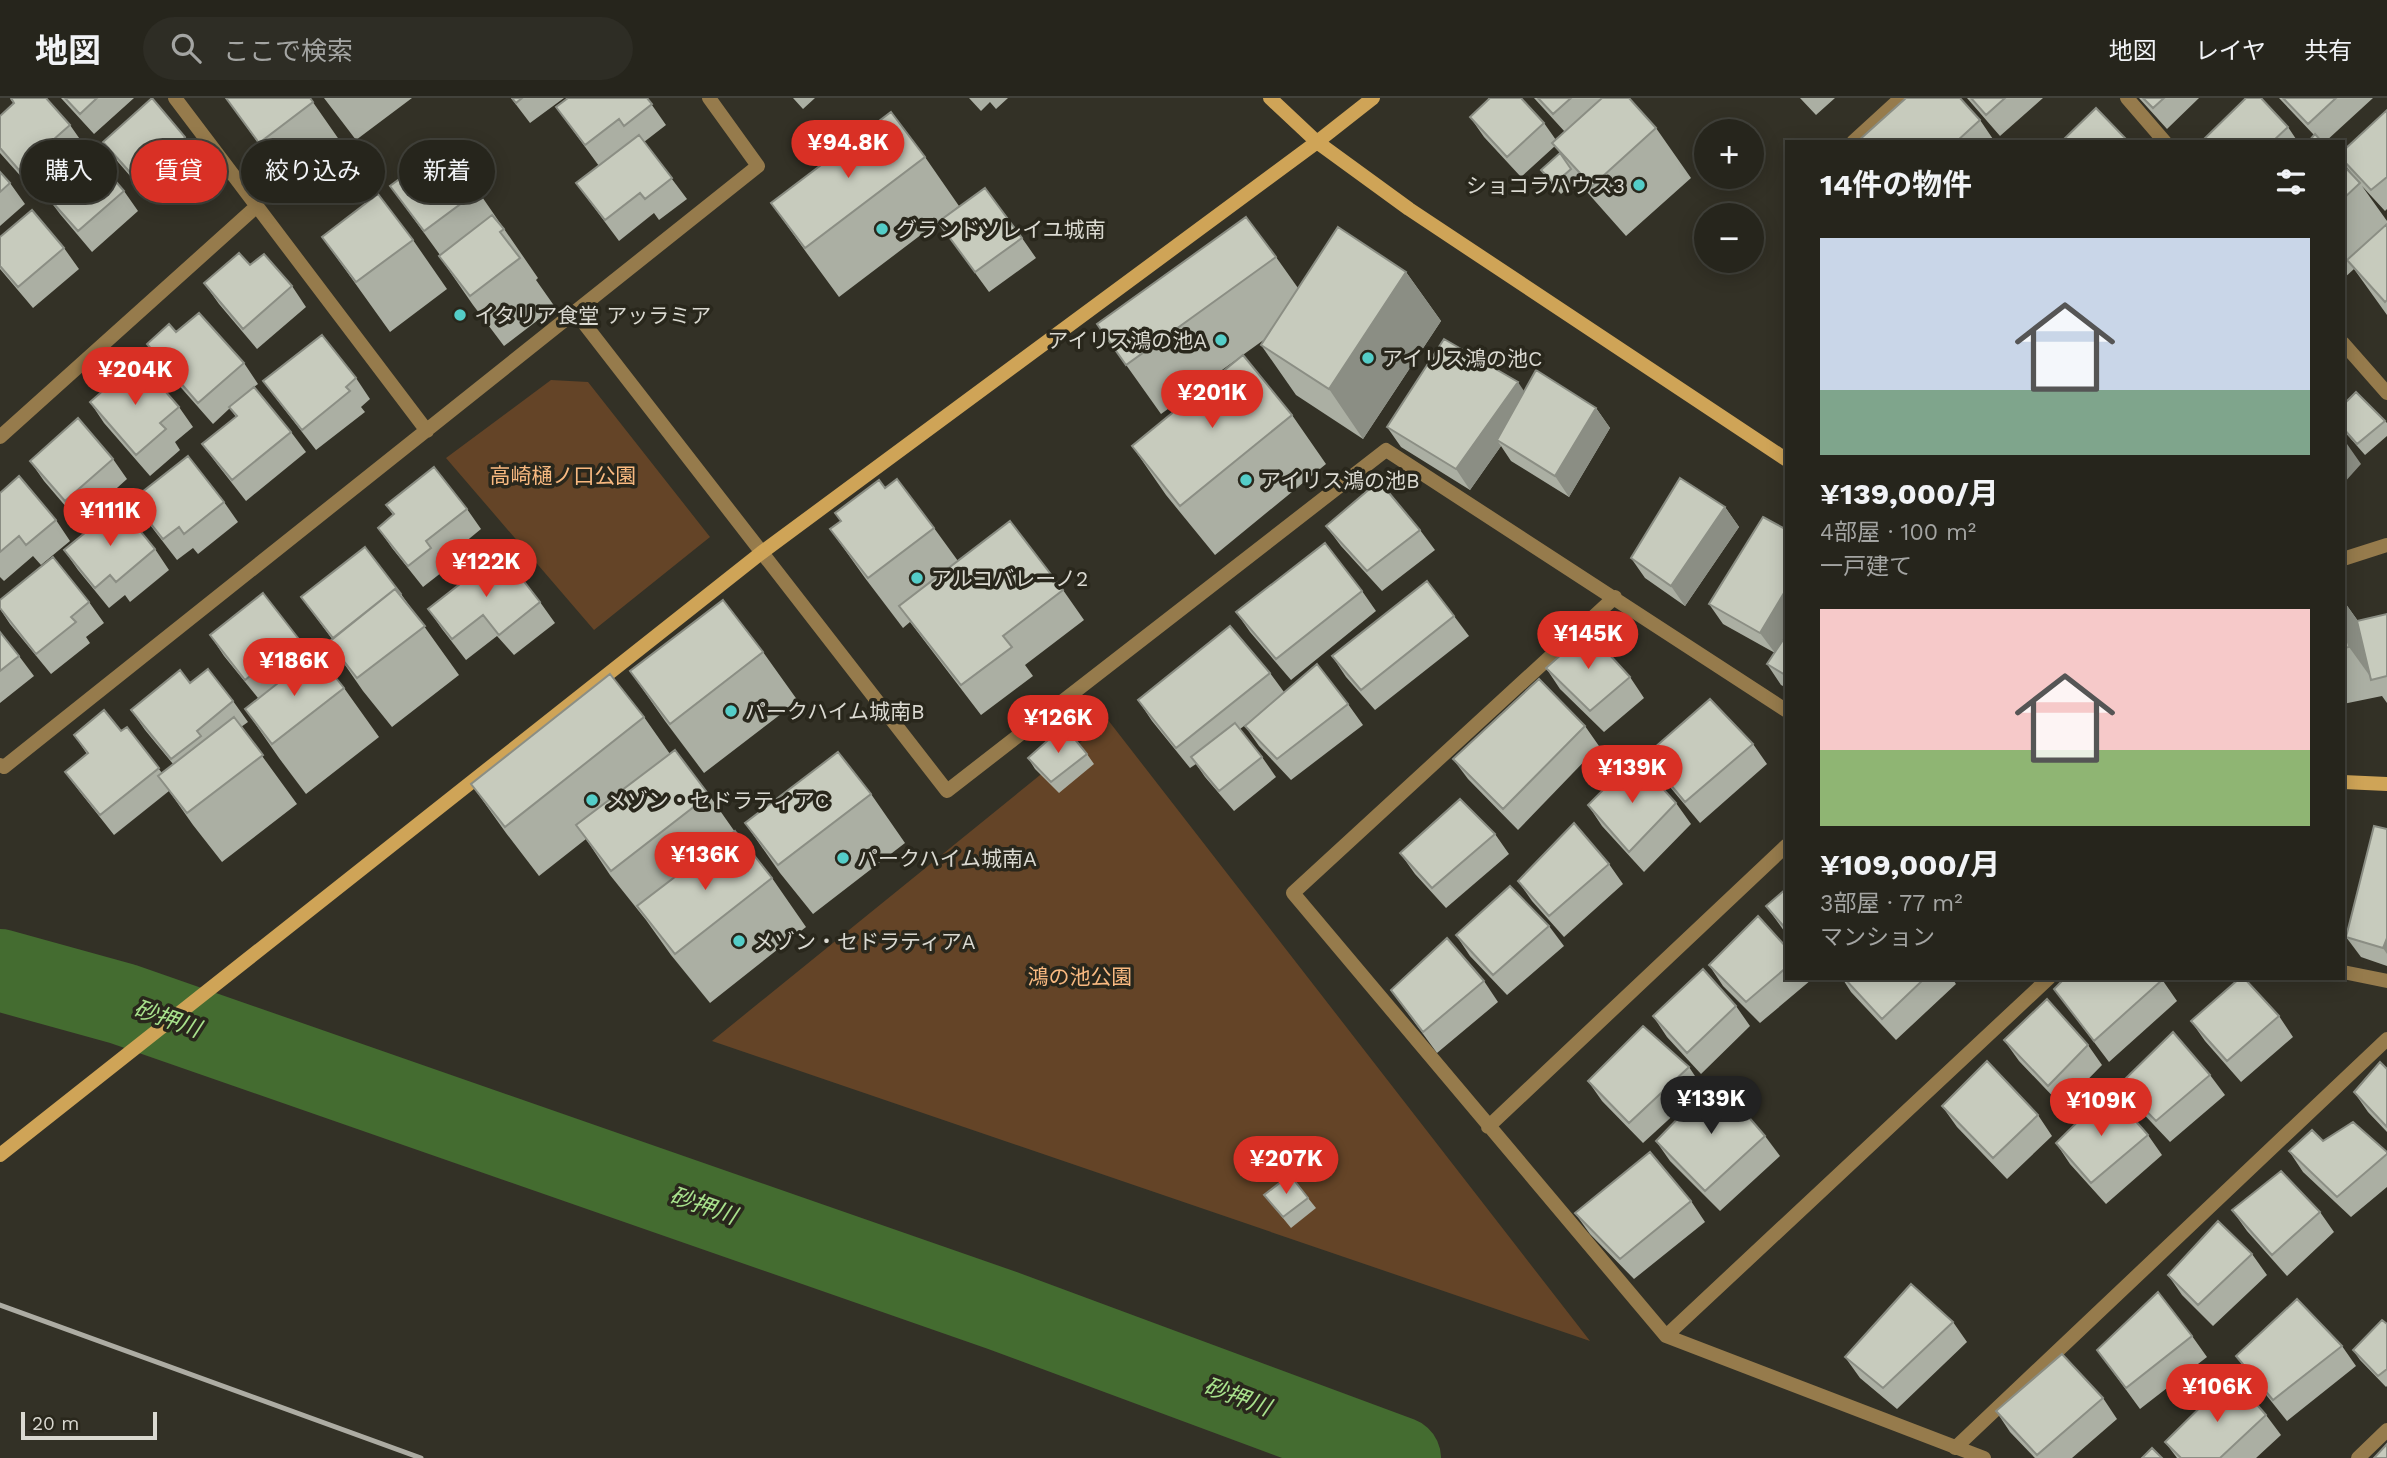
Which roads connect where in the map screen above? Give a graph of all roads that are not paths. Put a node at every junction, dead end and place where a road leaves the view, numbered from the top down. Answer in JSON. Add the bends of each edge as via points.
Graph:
{"nodes":[{"id":1,"x":175,"y":98,"type":"edge"},
{"id":2,"x":709,"y":98,"type":"edge"},
{"id":3,"x":1270,"y":98,"type":"edge"},
{"id":4,"x":1373,"y":98,"type":"edge"},
{"id":5,"x":1901,"y":98,"type":"edge"},
{"id":6,"x":2127,"y":98,"type":"edge"},
{"id":7,"x":1855,"y":140,"type":"edge"},
{"id":8,"x":2163,"y":140,"type":"edge"},
{"id":9,"x":1317,"y":142,"type":"junction"},
{"id":10,"x":257,"y":206,"type":"junction"},
{"id":11,"x":576,"y":313,"type":"junction"},
{"id":12,"x":2345,"y":345,"type":"edge"},
{"id":13,"x":2387,"y":393,"type":"edge"},
{"id":14,"x":427,"y":431,"type":"junction"},
{"id":15,"x":0,"y":437,"type":"edge"},
{"id":16,"x":1785,"y":459,"type":"edge"},
{"id":17,"x":2387,"y":545,"type":"edge"},
{"id":18,"x":761,"y":553,"type":"junction"},
{"id":19,"x":2345,"y":558,"type":"edge"},
{"id":20,"x":1615,"y":597,"type":"junction"},
{"id":21,"x":1785,"y":709,"type":"edge"},
{"id":22,"x":0,"y":765,"type":"edge"},
{"id":23,"x":2345,"y":782,"type":"edge"},
{"id":24,"x":2387,"y":784,"type":"edge"},
{"id":25,"x":1785,"y":847,"type":"edge"},
{"id":26,"x":2345,"y":972,"type":"edge"},
{"id":27,"x":2047,"y":980,"type":"edge"},
{"id":28,"x":2387,"y":981,"type":"edge"},
{"id":29,"x":2387,"y":1039,"type":"edge"},
{"id":30,"x":1488,"y":1127,"type":"junction"},
{"id":31,"x":0,"y":1156,"type":"edge"},
{"id":32,"x":1666,"y":1336,"type":"junction"},
{"id":33,"x":2387,"y":1430,"type":"edge"},
{"id":34,"x":1955,"y":1448,"type":"junction"},
{"id":35,"x":1984,"y":1458,"type":"edge"},
{"id":36,"x":2358,"y":1458,"type":"edge"}],
"edges":[{"from":1,"to":10,"type":"street"},
{"from":2,"to":11,"type":"street","via":[[758,166]]},
{"from":3,"to":9,"type":"street"},
{"from":4,"to":9,"type":"street"},
{"from":5,"to":7,"type":"street"},
{"from":6,"to":8,"type":"street"},
{"from":9,"to":16,"type":"street","via":[[1420,217]]},
{"from":9,"to":18,"type":"street"},
{"from":10,"to":14,"type":"street"},
{"from":10,"to":15,"type":"street"},
{"from":11,"to":14,"type":"street"},
{"from":11,"to":18,"type":"street"},
{"from":12,"to":13,"type":"street"},
{"from":14,"to":22,"type":"street","via":[[4,767]]},
{"from":17,"to":19,"type":"street"},
{"from":18,"to":20,"type":"street","via":[[947,791],[1386,450]]},
{"from":18,"to":31,"type":"street"},
{"from":20,"to":21,"type":"street"},
{"from":20,"to":30,"type":"street","via":[[1293,893]]},
{"from":23,"to":24,"type":"street"},
{"from":25,"to":30,"type":"street"},
{"from":26,"to":28,"type":"street"},
{"from":27,"to":32,"type":"street"},
{"from":29,"to":34,"type":"street"},
{"from":30,"to":32,"type":"street"},
{"from":32,"to":34,"type":"street"},
{"from":33,"to":36,"type":"street"},
{"from":34,"to":35,"type":"street"}]}
